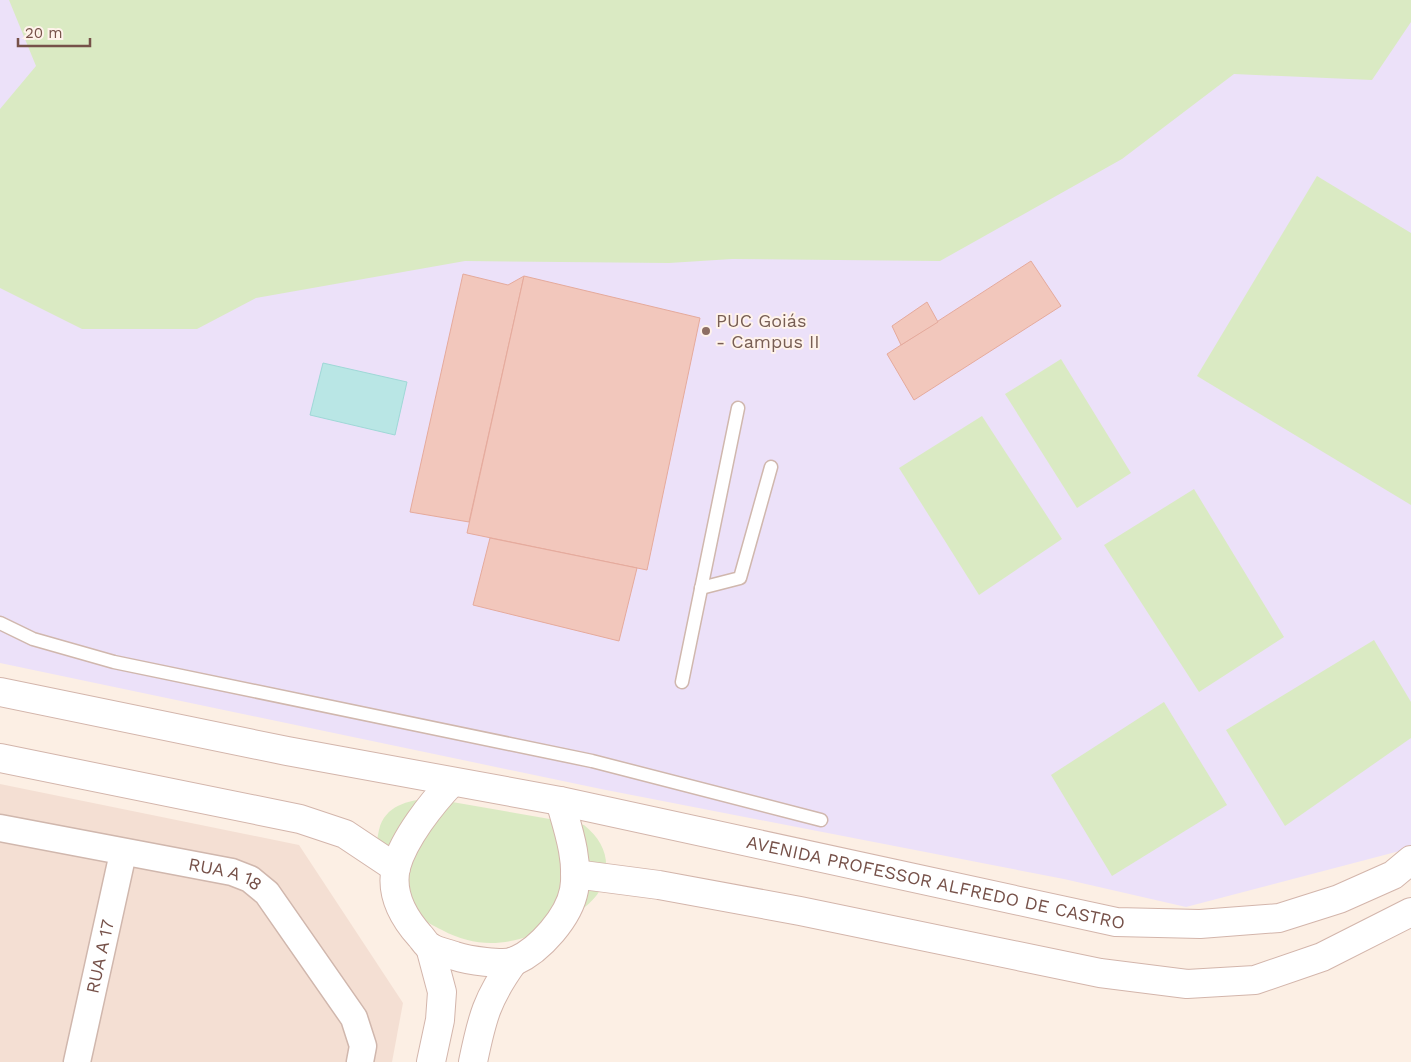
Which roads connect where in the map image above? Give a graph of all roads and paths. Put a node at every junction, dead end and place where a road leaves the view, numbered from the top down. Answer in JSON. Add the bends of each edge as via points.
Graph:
{"nodes":[{"id":1,"x":738,"y":408,"type":"dead end"},
{"id":2,"x":771,"y":467,"type":"dead end"},
{"id":3,"x":701,"y":588,"type":"junction"},
{"id":4,"x":0,"y":623,"type":"edge"},
{"id":5,"x":682,"y":682,"type":"dead end"},
{"id":6,"x":0,"y":692,"type":"edge"},
{"id":7,"x":0,"y":758,"type":"edge"},
{"id":8,"x":452,"y":782,"type":"junction"},
{"id":9,"x":560,"y":800,"type":"junction"},
{"id":10,"x":821,"y":820,"type":"dead end"},
{"id":11,"x":0,"y":828,"type":"edge"},
{"id":12,"x":123,"y":853,"type":"junction"},
{"id":13,"x":1411,"y":860,"type":"edge"},
{"id":14,"x":396,"y":868,"type":"junction"},
{"id":15,"x":575,"y":874,"type":"junction"},
{"id":16,"x":1411,"y":912,"type":"edge"},
{"id":17,"x":430,"y":947,"type":"junction"},
{"id":18,"x":514,"y":961,"type":"junction"},
{"id":19,"x":362,"y":1054,"type":"edge"},
{"id":20,"x":77,"y":1062,"type":"edge"},
{"id":21,"x":431,"y":1062,"type":"edge"},
{"id":22,"x":473,"y":1062,"type":"edge"}],
"edges":[{"from":1,"to":3,"type":"lane"},
{"from":2,"to":3,"type":"lane","via":[[740,578]]},
{"from":3,"to":5,"type":"lane"},
{"from":4,"to":10,"type":"lane","via":[[34,638],[114,662],[592,761]]},
{"from":6,"to":8,"type":"main road","name":"AVENIDA PROFESSOR ALFREDO DE CASTRO"},
{"from":7,"to":14,"type":"main road","via":[[300,819],[345,834]]},
{"from":8,"to":9,"type":"main road","name":"AVENIDA PROFESSOR ALFREDO DE CASTRO"},
{"from":8,"to":14,"type":"main road","via":[[428,810]]},
{"from":9,"to":13,"type":"main road","name":"AVENIDA PROFESSOR ALFREDO DE CASTRO","via":[[1116,922],[1200,924],[1279,918],[1339,899],[1393,875]]},
{"from":9,"to":15,"type":"main road","via":[[573,851]]},
{"from":11,"to":12,"type":"street","name":"RUA A 18"},
{"from":12,"to":19,"type":"street","name":"RUA A 18","via":[[232,872],[250,879],[267,893],[354,1018]]},
{"from":12,"to":20,"type":"street","name":"RUA A 17"},
{"from":14,"to":17,"type":"main road","via":[[396,895],[407,921]]},
{"from":15,"to":16,"type":"main road","via":[[659,885],[800,911],[1100,973],[1187,984],[1255,980],[1322,957]]},
{"from":15,"to":18,"type":"main road","via":[[574,891],[565,913],[548,937]]},
{"from":17,"to":18,"type":"main road","via":[[471,961]]},
{"from":17,"to":21,"type":"main road","via":[[442,992]]},
{"from":18,"to":22,"type":"main road","via":[[491,996]]}]}
